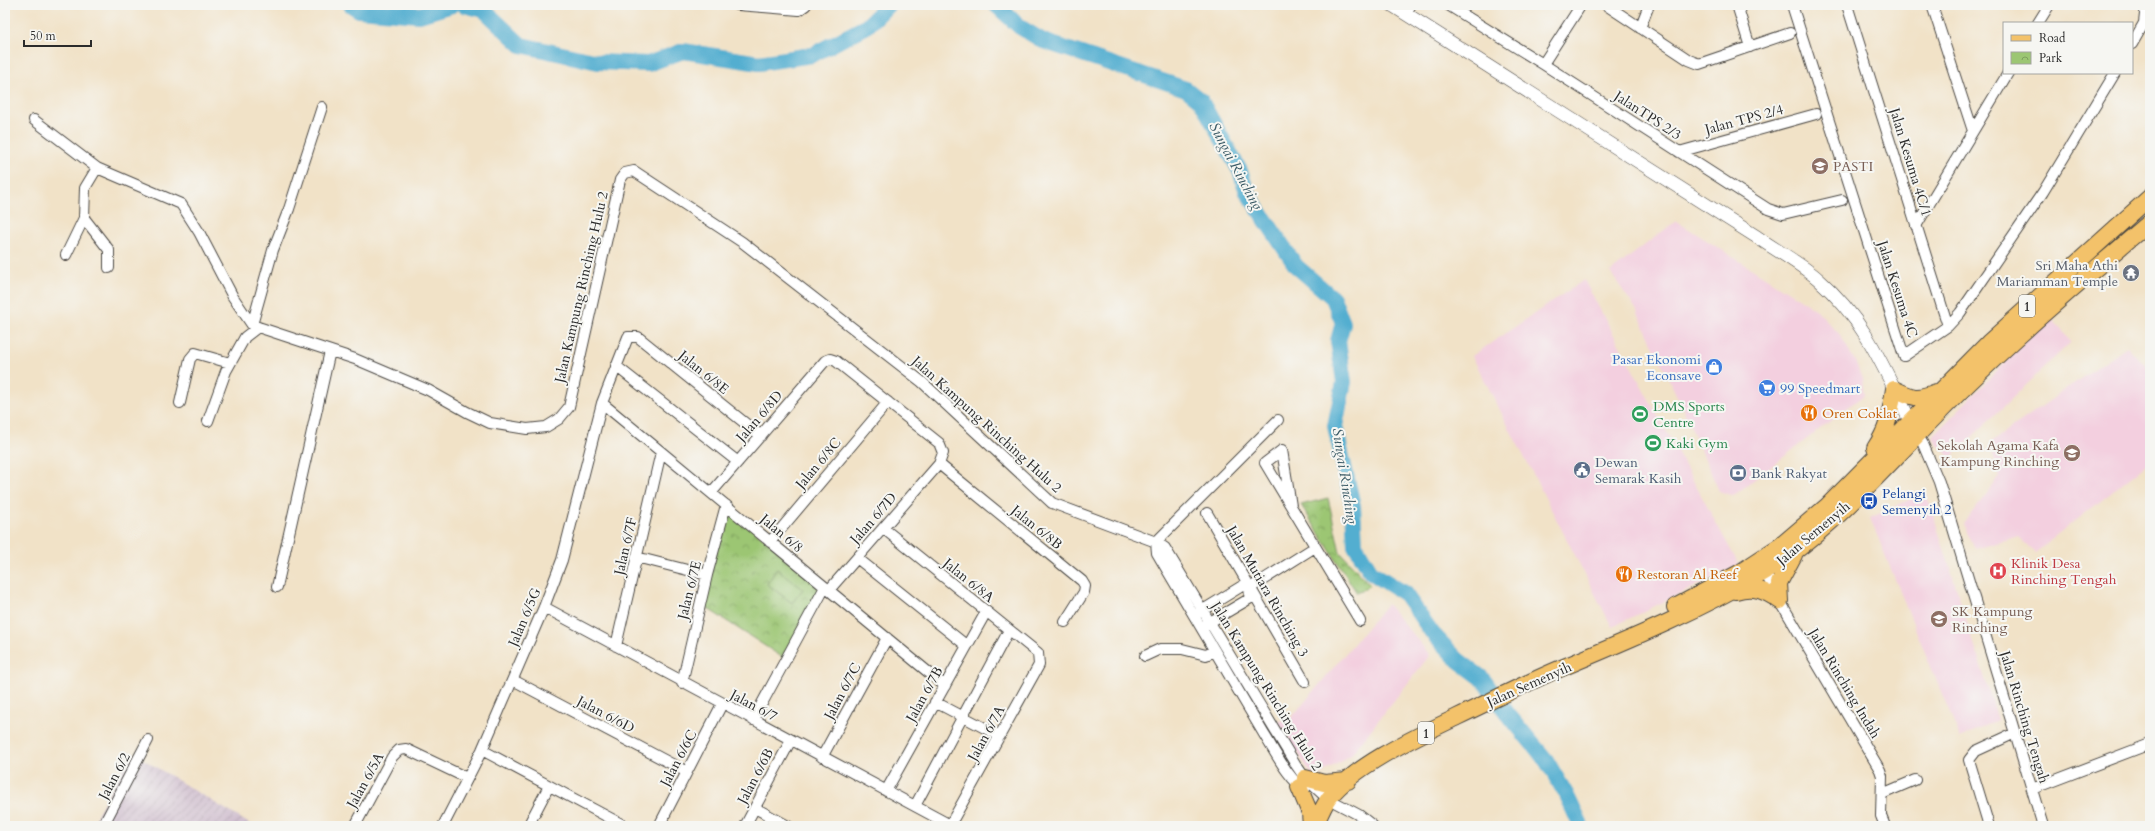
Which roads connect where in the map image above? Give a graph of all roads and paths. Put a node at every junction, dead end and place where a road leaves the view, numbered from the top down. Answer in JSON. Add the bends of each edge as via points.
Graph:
{"nodes":[{"id":1,"x":738,"y":5,"type":"edge"},
{"id":2,"x":806,"y":5,"type":"edge"},
{"id":3,"x":1392,"y":5,"type":"edge"},
{"id":4,"x":1448,"y":5,"type":"edge"},
{"id":5,"x":1581,"y":5,"type":"edge"},
{"id":6,"x":1606,"y":5,"type":"edge"},
{"id":7,"x":1649,"y":5,"type":"edge"},
{"id":8,"x":1737,"y":5,"type":"edge"},
{"id":9,"x":1792,"y":5,"type":"edge"},
{"id":10,"x":1847,"y":5,"type":"edge"},
{"id":11,"x":1932,"y":5,"type":"edge"},
{"id":12,"x":2046,"y":5,"type":"edge"},
{"id":13,"x":2146,"y":5,"type":"edge"},
{"id":14,"x":1408,"y":9,"type":"edge"},
{"id":15,"x":2039,"y":22,"type":"edge"},
{"id":16,"x":1640,"y":28,"type":"junction"},
{"id":17,"x":1790,"y":33,"type":"dead end"},
{"id":18,"x":2133,"y":42,"type":"edge"},
{"id":19,"x":1750,"y":47,"type":"junction"},
{"id":20,"x":1543,"y":64,"type":"junction"},
{"id":21,"x":2007,"y":74,"type":"edge"},
{"id":22,"x":2114,"y":74,"type":"edge"},
{"id":23,"x":322,"y":107,"type":"dead end"},
{"id":24,"x":1816,"y":114,"type":"dead end"},
{"id":25,"x":34,"y":120,"type":"dead end"},
{"id":26,"x":1973,"y":131,"type":"junction"},
{"id":27,"x":1679,"y":152,"type":"junction"},
{"id":28,"x":97,"y":168,"type":"junction"},
{"id":29,"x":2150,"y":194,"type":"edge"},
{"id":30,"x":2150,"y":197,"type":"edge"},
{"id":31,"x":1842,"y":200,"type":"dead end"},
{"id":32,"x":2137,"y":208,"type":"junction"},
{"id":33,"x":84,"y":218,"type":"junction"},
{"id":34,"x":2147,"y":225,"type":"edge"},
{"id":35,"x":1916,"y":226,"type":"junction"},
{"id":36,"x":66,"y":255,"type":"dead end"},
{"id":37,"x":108,"y":268,"type":"dead end"},
{"id":38,"x":255,"y":326,"type":"junction"},
{"id":39,"x":1948,"y":326,"type":"junction"},
{"id":40,"x":628,"y":337,"type":"joint"},
{"id":41,"x":330,"y":351,"type":"junction"},
{"id":42,"x":230,"y":362,"type":"junction"},
{"id":43,"x":616,"y":366,"type":"junction"},
{"id":44,"x":1894,"y":389,"type":"junction"},
{"id":45,"x":1939,"y":391,"type":"junction"},
{"id":46,"x":888,"y":402,"type":"junction"},
{"id":47,"x":180,"y":403,"type":"dead end"},
{"id":48,"x":602,"y":403,"type":"junction"},
{"id":49,"x":1278,"y":420,"type":"dead end"},
{"id":50,"x":1910,"y":421,"type":"junction"},
{"id":51,"x":208,"y":422,"type":"dead end"},
{"id":52,"x":1918,"y":435,"type":"junction"},
{"id":53,"x":761,"y":436,"type":"junction"},
{"id":54,"x":661,"y":452,"type":"junction"},
{"id":55,"x":738,"y":462,"type":"junction"},
{"id":56,"x":938,"y":464,"type":"junction"},
{"id":57,"x":1855,"y":477,"type":"junction"},
{"id":58,"x":711,"y":493,"type":"junction"},
{"id":59,"x":726,"y":505,"type":"junction"},
{"id":60,"x":1291,"y":506,"type":"junction"},
{"id":61,"x":1207,"y":513,"type":"dead end"},
{"id":62,"x":883,"y":528,"type":"junction"},
{"id":63,"x":770,"y":542,"type":"junction"},
{"id":64,"x":1156,"y":542,"type":"junction"},
{"id":65,"x":1315,"y":547,"type":"junction"},
{"id":66,"x":1796,"y":551,"type":"junction"},
{"id":67,"x":636,"y":557,"type":"junction"},
{"id":68,"x":857,"y":558,"type":"junction"},
{"id":69,"x":1762,"y":566,"type":"junction"},
{"id":70,"x":707,"y":575,"type":"junction"},
{"id":71,"x":277,"y":587,"type":"dead end"},
{"id":72,"x":1250,"y":588,"type":"junction"},
{"id":73,"x":827,"y":589,"type":"junction"},
{"id":74,"x":1721,"y":597,"type":"junction"},
{"id":75,"x":1780,"y":601,"type":"junction"},
{"id":76,"x":544,"y":607,"type":"junction"},
{"id":77,"x":986,"y":612,"type":"junction"},
{"id":78,"x":1199,"y":612,"type":"junction"},
{"id":79,"x":1360,"y":621,"type":"dead end"},
{"id":80,"x":1065,"y":622,"type":"dead end"},
{"id":81,"x":1205,"y":624,"type":"junction"},
{"id":82,"x":1009,"y":630,"type":"junction"},
{"id":83,"x":886,"y":638,"type":"junction"},
{"id":84,"x":616,"y":646,"type":"junction"},
{"id":85,"x":967,"y":646,"type":"junction"},
{"id":86,"x":1215,"y":651,"type":"junction"},
{"id":87,"x":1038,"y":653,"type":"joint"},
{"id":88,"x":1145,"y":656,"type":"dead end"},
{"id":89,"x":1554,"y":672,"type":"junction"},
{"id":90,"x":513,"y":680,"type":"junction"},
{"id":91,"x":1305,"y":682,"type":"dead end"},
{"id":92,"x":682,"y":683,"type":"junction"},
{"id":93,"x":944,"y":686,"type":"junction"},
{"id":94,"x":935,"y":702,"type":"junction"},
{"id":95,"x":722,"y":704,"type":"junction"},
{"id":96,"x":962,"y":717,"type":"junction"},
{"id":97,"x":753,"y":720,"type":"junction"},
{"id":98,"x":2015,"y":733,"type":"junction"},
{"id":99,"x":1000,"y":736,"type":"junction"},
{"id":100,"x":148,"y":740,"type":"dead end"},
{"id":101,"x":791,"y":740,"type":"junction"},
{"id":102,"x":2150,"y":744,"type":"edge"},
{"id":103,"x":482,"y":750,"type":"junction"},
{"id":104,"x":822,"y":757,"type":"junction"},
{"id":105,"x":1366,"y":767,"type":"junction"},
{"id":106,"x":687,"y":772,"type":"junction"},
{"id":107,"x":467,"y":778,"type":"junction"},
{"id":108,"x":1915,"y":780,"type":"dead end"},
{"id":109,"x":1348,"y":781,"type":"junction"},
{"id":110,"x":1302,"y":782,"type":"junction"},
{"id":111,"x":549,"y":786,"type":"junction"},
{"id":112,"x":2032,"y":789,"type":"junction"},
{"id":113,"x":886,"y":791,"type":"junction"},
{"id":114,"x":1882,"y":794,"type":"junction"},
{"id":115,"x":1332,"y":800,"type":"junction"},
{"id":116,"x":915,"y":806,"type":"junction"},
{"id":117,"x":755,"y":808,"type":"junction"},
{"id":118,"x":614,"y":824,"type":"edge"},
{"id":119,"x":106,"y":825,"type":"edge"},
{"id":120,"x":951,"y":825,"type":"edge"},
{"id":121,"x":355,"y":826,"type":"edge"},
{"id":122,"x":443,"y":826,"type":"edge"},
{"id":123,"x":528,"y":826,"type":"edge"},
{"id":124,"x":625,"y":826,"type":"edge"},
{"id":125,"x":658,"y":826,"type":"edge"},
{"id":126,"x":745,"y":826,"type":"edge"},
{"id":127,"x":788,"y":826,"type":"edge"},
{"id":128,"x":1311,"y":826,"type":"edge"},
{"id":129,"x":1315,"y":826,"type":"edge"},
{"id":130,"x":1320,"y":826,"type":"edge"},
{"id":131,"x":1373,"y":826,"type":"edge"},
{"id":132,"x":1885,"y":826,"type":"edge"},
{"id":133,"x":1989,"y":826,"type":"edge"},
{"id":134,"x":2043,"y":826,"type":"edge"}],
"edges":[{"from":1,"to":2,"type":"street","via":[[799,10]]},
{"from":3,"to":14,"type":"street"},
{"from":4,"to":20,"type":"street","name":"JalanTPS 2/3"},
{"from":5,"to":20,"type":"street"},
{"from":6,"to":16,"type":"street"},
{"from":7,"to":16,"type":"street"},
{"from":8,"to":19,"type":"street"},
{"from":9,"to":39,"type":"street","name":"Jalan Kesuma 4C","via":[[1904,356]]},
{"from":10,"to":35,"type":"street","name":"Jalan Kesuma 4C/1"},
{"from":11,"to":26,"type":"street"},
{"from":12,"to":15,"type":"street","via":[[2048,7]]},
{"from":13,"to":18,"type":"street","via":[[2144,23]]},
{"from":14,"to":44,"type":"street","via":[[1817,277],[1860,325]]},
{"from":16,"to":19,"type":"street","via":[[1699,64]]},
{"from":17,"to":19,"type":"street"},
{"from":20,"to":27,"type":"street","name":"JalanTPS 2/3"},
{"from":21,"to":26,"type":"street"},
{"from":22,"to":39,"type":"street","name":"Jalan Kesuma 4C","via":[[2043,192],[1960,313]]},
{"from":23,"to":38,"type":"street","via":[[273,250]]},
{"from":24,"to":27,"type":"street","name":"Jalan TPS 2/4"},
{"from":25,"to":28,"type":"street"},
{"from":26,"to":35,"type":"street"},
{"from":27,"to":31,"type":"street","name":"JalanTPS 2/3","via":[[1768,209],[1783,214]]},
{"from":28,"to":33,"type":"street","via":[[85,188]]},
{"from":28,"to":38,"type":"street","via":[[181,204],[199,232],[233,297]]},
{"from":29,"to":32,"type":"main road"},
{"from":30,"to":32,"type":"main road","name":"Jalan Semenyih","number":"1"},
{"from":32,"to":45,"type":"main road","name":"Jalan Semenyih","number":"1","via":[[1988,342]]},
{"from":33,"to":36,"type":"street"},
{"from":33,"to":37,"type":"street","via":[[109,250]]},
{"from":34,"to":52,"type":"main road","name":"Jalan Semenyih","number":"1","via":[[2101,263],[2000,355]]},
{"from":35,"to":39,"type":"street","name":"Jalan Kesuma 4C/1"},
{"from":38,"to":41,"type":"street","name":"Jalan Kampung Rinching Hulu 2"},
{"from":38,"to":42,"type":"street"},
{"from":40,"to":43,"type":"street","name":"Jalan 6/5G"},
{"from":40,"to":53,"type":"street","name":"Jalan 6/8E","via":[[638,337]]},
{"from":41,"to":64,"type":"street","name":"Jalan Kampung Rinching Hulu 2","via":[[428,390],[490,423],[527,429],[546,427],[560,419],[569,407],[620,180],[625,173],[634,171],[742,242],[922,382],[1052,503]]},
{"from":41,"to":71,"type":"street"},
{"from":42,"to":47,"type":"street","via":[[194,353],[190,359]]},
{"from":42,"to":51,"type":"street"},
{"from":43,"to":48,"type":"street","name":"Jalan 6/5G"},
{"from":43,"to":55,"type":"street"},
{"from":44,"to":45,"type":"main road","via":[[1912,398],[1920,398]]},
{"from":44,"to":50,"type":"street"},
{"from":44,"to":57,"type":"main road","via":[[1885,433]]},
{"from":45,"to":50,"type":"main road","name":"Jalan Semenyih","number":"1"},
{"from":46,"to":53,"type":"street","name":"Jalan 6/8D","via":[[830,359],[825,361]]},
{"from":46,"to":56,"type":"street","via":[[939,443],[943,453]]},
{"from":46,"to":63,"type":"street","name":"Jalan 6/8C"},
{"from":48,"to":54,"type":"street","name":"Jalan 6/8"},
{"from":48,"to":76,"type":"street","name":"Jalan 6/5G","via":[[562,560]]},
{"from":49,"to":64,"type":"street"},
{"from":50,"to":52,"type":"street","name":"Jalan Rinching Tengah"},
{"from":50,"to":57,"type":"main road","name":"Jalan Semenyih","number":"1"},
{"from":52,"to":66,"type":"main road","name":"Jalan Semenyih","number":"1"},
{"from":52,"to":98,"type":"street","name":"Jalan Rinching Tengah","via":[[1939,482]]},
{"from":53,"to":55,"type":"street","name":"Jalan 6/8D"},
{"from":54,"to":58,"type":"street","name":"Jalan 6/8"},
{"from":54,"to":67,"type":"street","name":"Jalan 6/7F"},
{"from":55,"to":58,"type":"street","name":"Jalan 6/8D"},
{"from":56,"to":62,"type":"street","name":"Jalan 6/7D"},
{"from":56,"to":80,"type":"street","name":"Jalan 6/8B","via":[[1082,581],[1085,586],[1084,592]]},
{"from":57,"to":69,"type":"main road","name":"Jalan Semenyih","number":"1"},
{"from":58,"to":59,"type":"street","name":"Jalan 6/8"},
{"from":59,"to":63,"type":"street","name":"Jalan 6/8"},
{"from":59,"to":70,"type":"street","name":"Jalan 6/7E"},
{"from":60,"to":60,"type":"street","via":[[1266,463],[1282,450],[1284,465]]},
{"from":60,"to":65,"type":"street"},
{"from":61,"to":72,"type":"street","name":"Jalan Mutiara Rinching 3"},
{"from":62,"to":68,"type":"street","name":"Jalan 6/7D"},
{"from":62,"to":77,"type":"street","name":"Jalan 6/8A"},
{"from":63,"to":73,"type":"street","name":"Jalan 6/8"},
{"from":64,"to":78,"type":"street","name":"Jalan Kampung Rinching Hulu 2","via":[[1157,553]]},
{"from":65,"to":72,"type":"street"},
{"from":65,"to":79,"type":"street"},
{"from":66,"to":69,"type":"main road","name":"Jalan Semenyih","number":"1"},
{"from":66,"to":75,"type":"main road","via":[[1779,583]]},
{"from":67,"to":70,"type":"street"},
{"from":67,"to":84,"type":"street","name":"Jalan 6/7F"},
{"from":68,"to":73,"type":"street","name":"Jalan 6/7D"},
{"from":68,"to":85,"type":"street"},
{"from":69,"to":74,"type":"main road","name":"Jalan Semenyih","number":"1"},
{"from":69,"to":75,"type":"street","name":"Jalan Rinching Indah"},
{"from":69,"to":89,"type":"main road","name":"Jalan Semenyih","number":"1","via":[[1739,573],[1609,640]]},
{"from":70,"to":92,"type":"street","name":"Jalan 6/7E"},
{"from":72,"to":78,"type":"street","via":[[1242,586]]},
{"from":72,"to":81,"type":"street","via":[[1249,599]]},
{"from":72,"to":91,"type":"street","name":"Jalan Mutiara Rinching 3"},
{"from":73,"to":83,"type":"street","name":"Jalan 6/8"},
{"from":73,"to":97,"type":"street","name":"Jalan 6/7D"},
{"from":74,"to":75,"type":"main road","number":"1","via":[[1746,588],[1766,592]]},
{"from":74,"to":89,"type":"main road","name":"Jalan Semenyih","number":"1"},
{"from":75,"to":114,"type":"street","name":"Jalan Rinching Indah","via":[[1880,770]]},
{"from":76,"to":84,"type":"street","name":"Jalan 6/7"},
{"from":76,"to":90,"type":"street","name":"Jalan 6/5G"},
{"from":77,"to":82,"type":"street","name":"Jalan 6/8A"},
{"from":77,"to":85,"type":"street","name":"Jalan 6/7B"},
{"from":78,"to":81,"type":"street","name":"Jalan Kampung Rinching Hulu 2"},
{"from":81,"to":86,"type":"street","name":"Jalan Kampung Rinching Hulu 2"},
{"from":81,"to":110,"type":"street","name":"Jalan Kampung Rinching Hulu 2"},
{"from":82,"to":87,"type":"street","name":"Jalan 6/8A"},
{"from":82,"to":96,"type":"street"},
{"from":83,"to":93,"type":"street","name":"Jalan 6/8"},
{"from":83,"to":104,"type":"street","name":"Jalan 6/7C"},
{"from":84,"to":92,"type":"street","name":"Jalan 6/7"},
{"from":85,"to":93,"type":"street","name":"Jalan 6/7B"},
{"from":86,"to":88,"type":"street","via":[[1206,655],[1182,649],[1160,649]]},
{"from":86,"to":110,"type":"street","name":"Jalan Kampung Rinching Hulu 2","via":[[1281,762]]},
{"from":87,"to":99,"type":"street","name":"Jalan 6/7A","via":[[1039,665]]},
{"from":89,"to":105,"type":"main road","name":"Jalan Semenyih","number":"1","via":[[1402,744]]},
{"from":90,"to":103,"type":"street","name":"Jalan 6/5G"},
{"from":90,"to":106,"type":"street","name":"Jalan 6/6D"},
{"from":92,"to":95,"type":"street","name":"Jalan 6/7"},
{"from":93,"to":94,"type":"street","name":"Jalan 6/7B"},
{"from":94,"to":96,"type":"street"},
{"from":94,"to":113,"type":"street","name":"Jalan 6/7B"},
{"from":95,"to":97,"type":"street","name":"Jalan 6/7"},
{"from":95,"to":106,"type":"street","name":"Jalan 6/6C"},
{"from":96,"to":99,"type":"street"},
{"from":96,"to":116,"type":"street"},
{"from":97,"to":101,"type":"street","name":"Jalan 6/7"},
{"from":98,"to":112,"type":"street","name":"Jalan Rinching Tengah"},
{"from":98,"to":133,"type":"street","via":[[1976,751],[1969,760]]},
{"from":99,"to":120,"type":"street","name":"Jalan 6/7A"},
{"from":100,"to":119,"type":"street","name":"Jalan 6/2"},
{"from":101,"to":104,"type":"street","name":"Jalan 6/7"},
{"from":101,"to":117,"type":"street","name":"Jalan 6/6B"},
{"from":102,"to":112,"type":"street"},
{"from":103,"to":107,"type":"street","name":"Jalan 6/5G"},
{"from":103,"to":111,"type":"street"},
{"from":104,"to":113,"type":"street","name":"Jalan 6/7"},
{"from":105,"to":109,"type":"main road","name":"Jalan Semenyih","number":"1"},
{"from":105,"to":115,"type":"main road","name":"Jalan Semenyih","number":"1"},
{"from":106,"to":125,"type":"street","name":"Jalan 6/6C"},
{"from":107,"to":121,"type":"street","name":"Jalan 6/5A","via":[[406,749],[399,750],[392,757]]},
{"from":107,"to":122,"type":"street","name":"Jalan 6/5G"},
{"from":108,"to":114,"type":"street"},
{"from":109,"to":110,"type":"main road"},
{"from":109,"to":115,"type":"main road","name":"Jalan Semenyih","number":"1"},
{"from":110,"to":115,"type":"street","name":"Jalan Kampung Rinching Hulu 2"},
{"from":110,"to":128,"type":"main road"},
{"from":111,"to":118,"type":"street"},
{"from":111,"to":123,"type":"street"},
{"from":112,"to":134,"type":"street","name":"Jalan Rinching Tengah"},
{"from":113,"to":116,"type":"street","name":"Jalan 6/7"},
{"from":114,"to":132,"type":"street","name":"Jalan Rinching Indah","via":[[1881,816]]},
{"from":115,"to":129,"type":"main road","name":"Jalan Semenyih","number":"1"},
{"from":115,"to":130,"type":"main road","name":"Jalan Semenyih","number":"1"},
{"from":115,"to":131,"type":"street","name":"Jalan Kampung Rinching Hulu 2","via":[[1359,814]]},
{"from":116,"to":120,"type":"street","name":"Jalan 6/7"},
{"from":117,"to":126,"type":"street","name":"Jalan 6/6B"},
{"from":117,"to":127,"type":"street"},
{"from":118,"to":124,"type":"street"}]}
